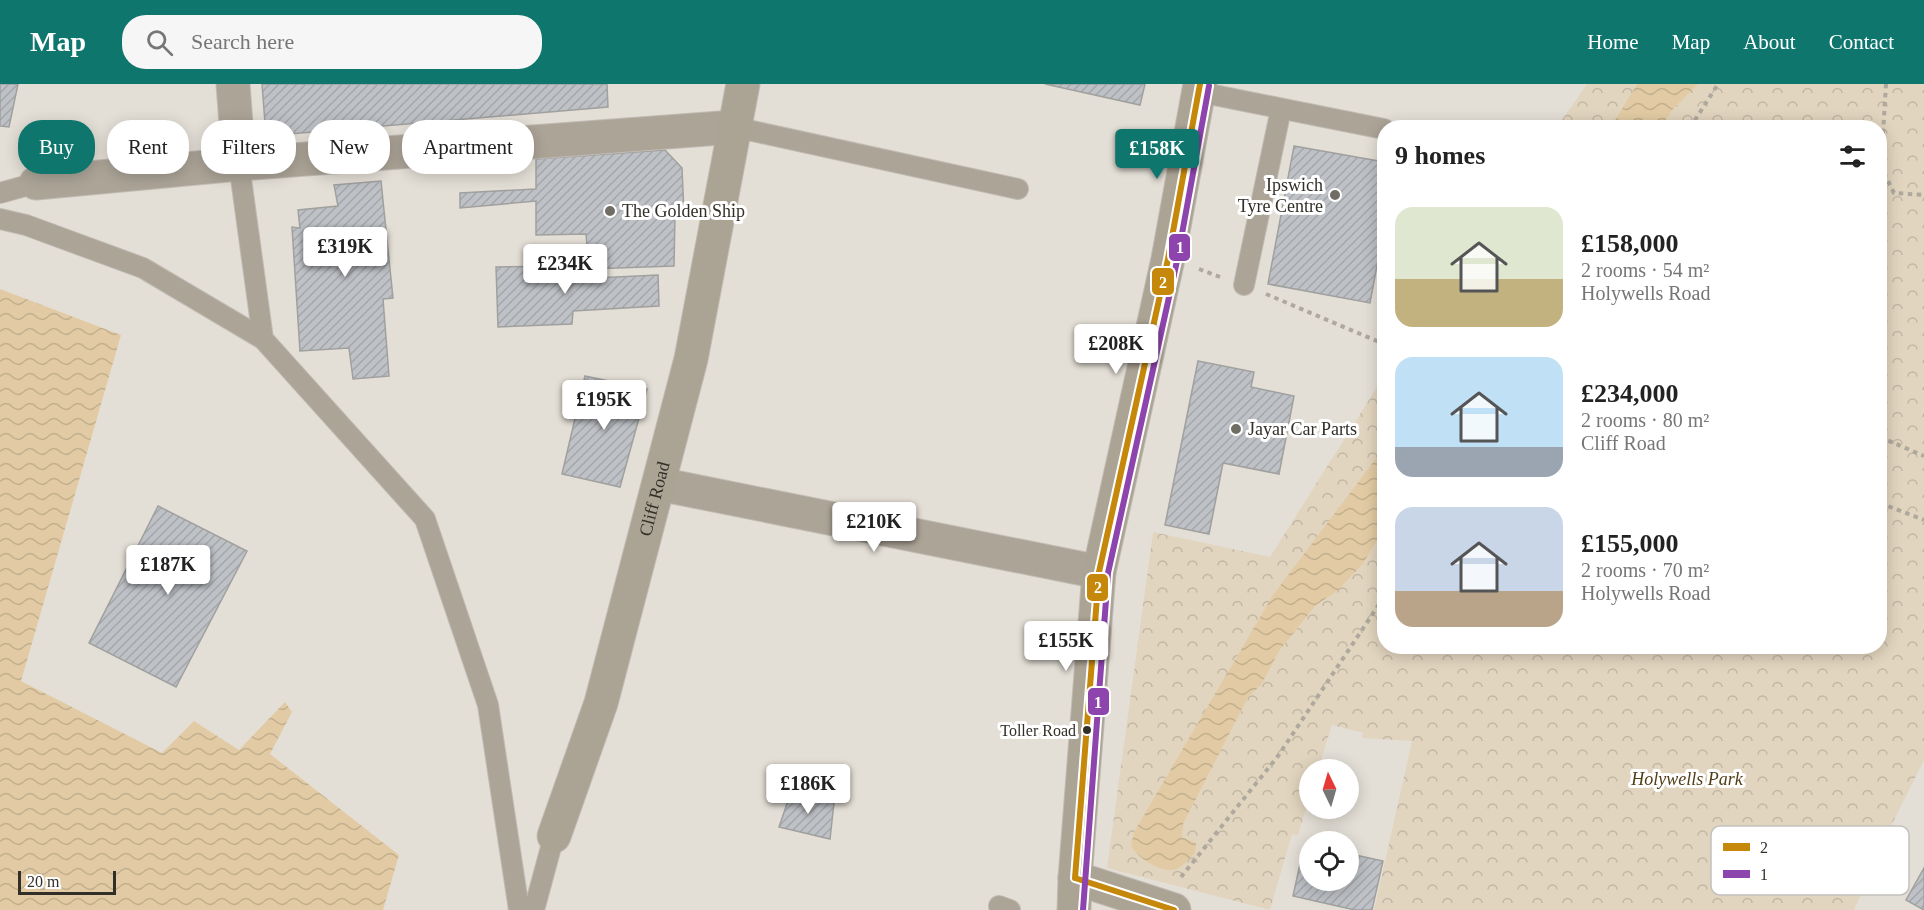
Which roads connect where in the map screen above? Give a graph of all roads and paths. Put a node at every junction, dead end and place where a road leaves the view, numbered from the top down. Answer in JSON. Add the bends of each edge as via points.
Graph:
{"nodes":[{"id":1,"x":233,"y":84,"type":"edge"},
{"id":2,"x":743,"y":84,"type":"edge"},
{"id":3,"x":1718,"y":84,"type":"edge"},
{"id":4,"x":1886,"y":84,"type":"edge"},
{"id":5,"x":1200,"y":88,"type":"edge"},
{"id":6,"x":1281,"y":109,"type":"junction"},
{"id":7,"x":235,"y":120,"type":"edge"},
{"id":8,"x":1695,"y":120,"type":"edge"},
{"id":9,"x":1884,"y":120,"type":"edge"},
{"id":10,"x":734,"y":127,"type":"junction"},
{"id":11,"x":1377,"y":128,"type":"edge"},
{"id":12,"x":296,"y":160,"type":"edge"},
{"id":13,"x":201,"y":167,"type":"edge"},
{"id":14,"x":239,"y":174,"type":"edge"},
{"id":15,"x":1887,"y":179,"type":"edge"},
{"id":16,"x":36,"y":183,"type":"joint"},
{"id":17,"x":1018,"y":189,"type":"dead end"},
{"id":18,"x":0,"y":193,"type":"edge"},
{"id":19,"x":1924,"y":195,"type":"edge"},
{"id":20,"x":0,"y":219,"type":"edge"},
{"id":21,"x":1168,"y":259,"type":"junction"},
{"id":22,"x":1244,"y":285,"type":"junction"},
{"id":23,"x":263,"y":339,"type":"junction"},
{"id":24,"x":1377,"y":341,"type":"edge"},
{"id":25,"x":1887,"y":440,"type":"edge"},
{"id":26,"x":1924,"y":456,"type":"edge"},
{"id":27,"x":659,"y":483,"type":"junction"},
{"id":28,"x":1887,"y":506,"type":"edge"},
{"id":29,"x":1924,"y":520,"type":"edge"},
{"id":30,"x":1099,"y":572,"type":"junction"},
{"id":31,"x":1377,"y":608,"type":"edge"},
{"id":32,"x":554,"y":836,"type":"joint"},
{"id":33,"x":1075,"y":878,"type":"junction"},
{"id":34,"x":1166,"y":908,"type":"edge"},
{"id":35,"x":519,"y":910,"type":"edge"},
{"id":36,"x":534,"y":910,"type":"edge"},
{"id":37,"x":1074,"y":910,"type":"edge"}],
"edges":[{"from":1,"to":7,"type":"street"},
{"from":2,"to":10,"type":"street","name":"Cliff Road"},
{"from":3,"to":8,"type":"path"},
{"from":4,"to":9,"type":"path"},
{"from":5,"to":6,"type":"lane"},
{"from":5,"to":21,"type":"street"},
{"from":6,"to":11,"type":"lane"},
{"from":6,"to":22,"type":"lane"},
{"from":10,"to":12,"type":"street"},
{"from":10,"to":17,"type":"lane"},
{"from":10,"to":27,"type":"street","name":"Cliff Road","via":[[691,359]]},
{"from":13,"to":16,"type":"street"},
{"from":14,"to":23,"type":"lane"},
{"from":15,"to":19,"type":"path","via":[[1894,193]]},
{"from":16,"to":18,"type":"lane"},
{"from":20,"to":23,"type":"lane","via":[[143,268]]},
{"from":21,"to":22,"type":"path"},
{"from":21,"to":30,"type":"street"},
{"from":22,"to":24,"type":"path"},
{"from":23,"to":35,"type":"lane","via":[[425,519],[488,705]]},
{"from":25,"to":26,"type":"path"},
{"from":27,"to":30,"type":"street"},
{"from":27,"to":32,"type":"street","name":"Cliff Road","via":[[602,704]]},
{"from":28,"to":29,"type":"path"},
{"from":30,"to":33,"type":"street"},
{"from":31,"to":34,"type":"path","via":[[1278,756]]},
{"from":32,"to":36,"type":"lane"},
{"from":33,"to":34,"type":"street"},
{"from":33,"to":37,"type":"street"}]}
